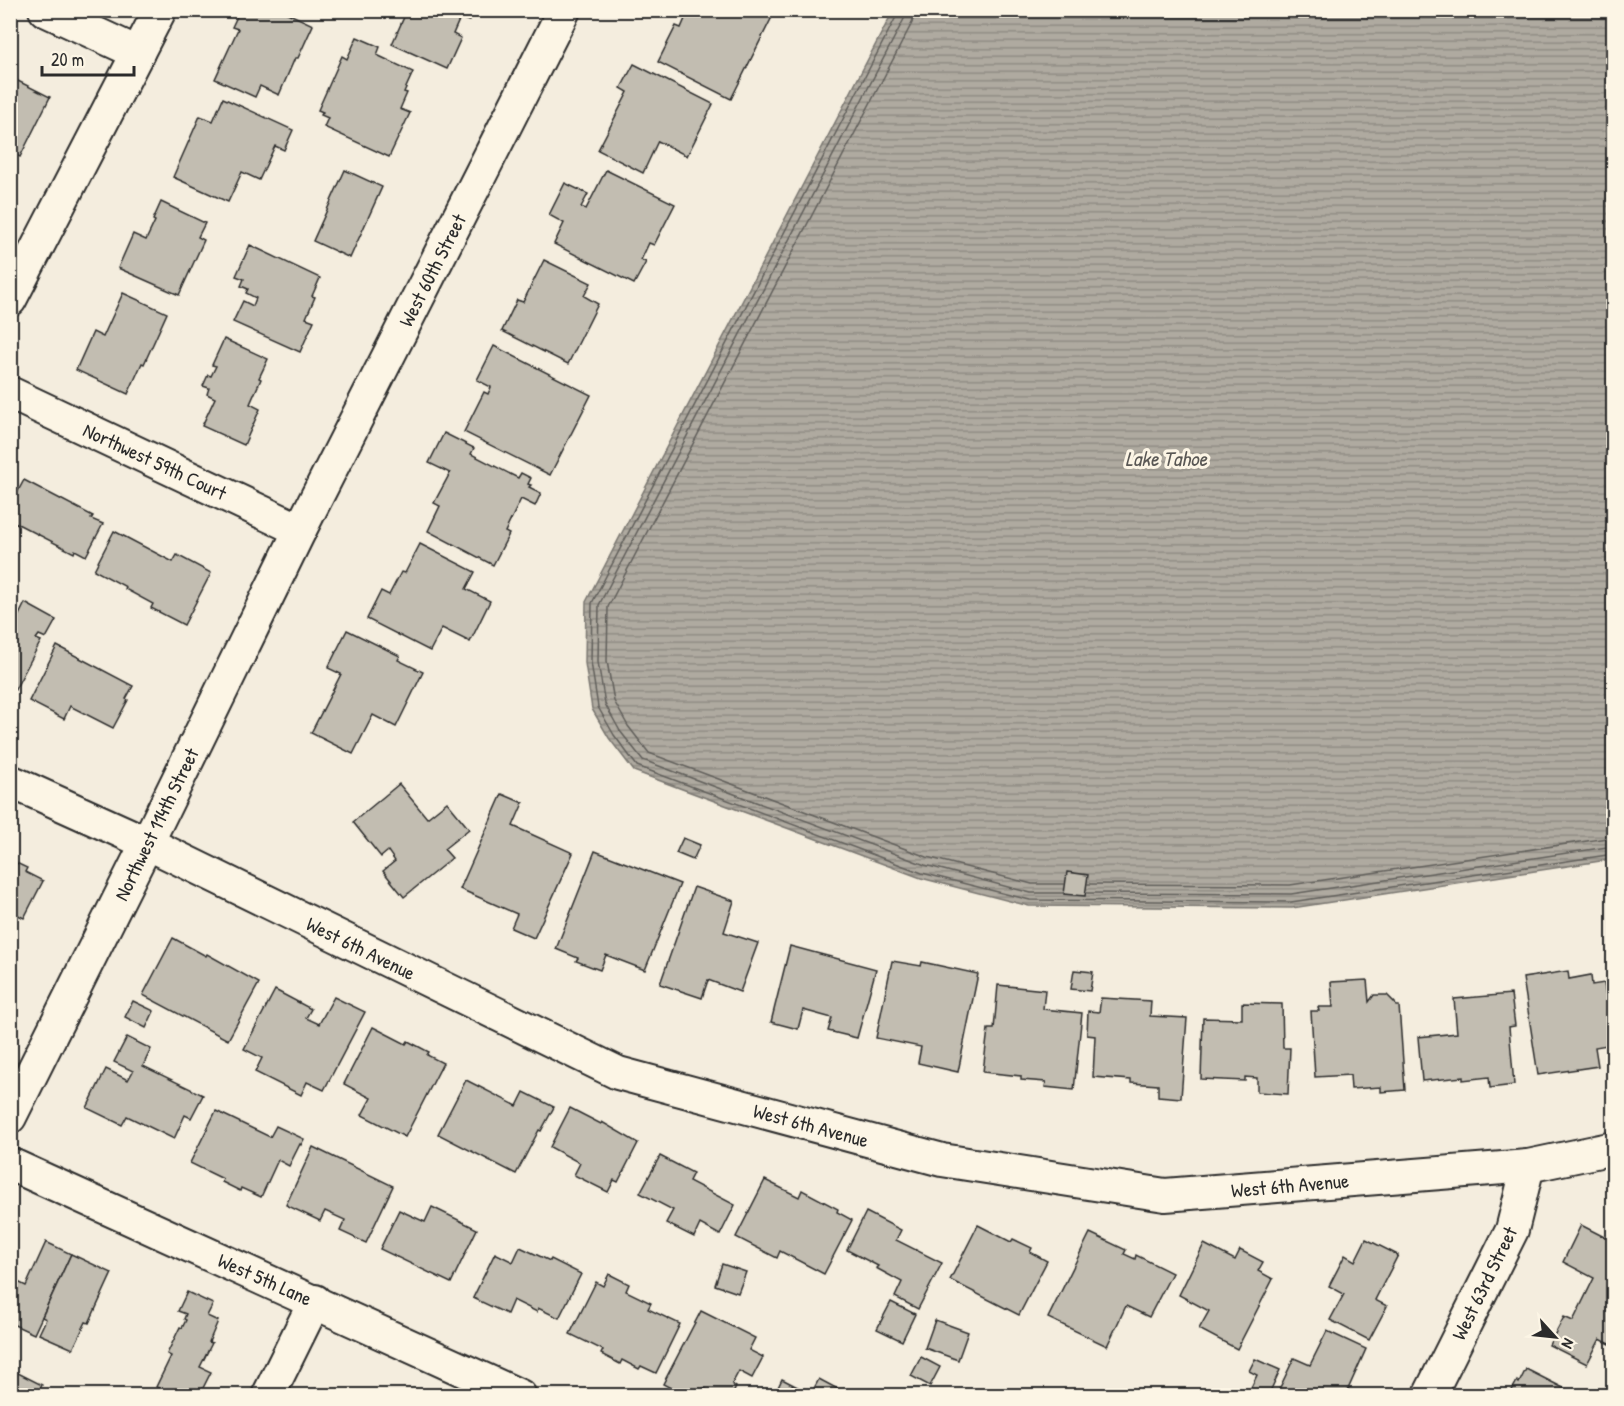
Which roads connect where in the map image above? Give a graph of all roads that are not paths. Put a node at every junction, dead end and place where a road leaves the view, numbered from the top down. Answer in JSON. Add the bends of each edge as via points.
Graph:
{"nodes":[{"id":1,"x":45,"y":10,"type":"edge"},
{"id":2,"x":160,"y":10,"type":"edge"},
{"id":3,"x":564,"y":10,"type":"edge"},
{"id":4,"x":138,"y":53,"type":"junction"},
{"id":5,"x":10,"y":300,"type":"edge"},
{"id":6,"x":10,"y":393,"type":"edge"},
{"id":7,"x":300,"y":530,"type":"junction"},
{"id":8,"x":10,"y":781,"type":"edge"},
{"id":9,"x":147,"y":843,"type":"junction"},
{"id":10,"x":10,"y":1117,"type":"edge"},
{"id":11,"x":1614,"y":1148,"type":"edge"},
{"id":12,"x":10,"y":1164,"type":"edge"},
{"id":13,"x":1527,"y":1166,"type":"junction"},
{"id":14,"x":315,"y":1301,"type":"junction"},
{"id":15,"x":268,"y":1395,"type":"edge"},
{"id":16,"x":519,"y":1395,"type":"edge"},
{"id":17,"x":1429,"y":1395,"type":"edge"}],
"edges":[{"from":1,"to":4,"type":"street"},
{"from":2,"to":4,"type":"street"},
{"from":3,"to":7,"type":"street","name":"West 60th Street"},
{"from":4,"to":5,"type":"street"},
{"from":6,"to":7,"type":"street","name":"Northwest 59th Court"},
{"from":7,"to":9,"type":"street","name":"Northwest 114th Street"},
{"from":8,"to":9,"type":"street","name":"West 6th Avenue"},
{"from":9,"to":10,"type":"street","name":"Northwest 114th Street"},
{"from":9,"to":13,"type":"street","name":"West 6th Avenue","via":[[618,1073],[942,1160],[1165,1195]]},
{"from":11,"to":13,"type":"street","name":"West 6th Avenue"},
{"from":12,"to":14,"type":"street","name":"West 5th Lane"},
{"from":13,"to":17,"type":"street","name":"West 63rd Street","via":[[1512,1230]]},
{"from":14,"to":15,"type":"street"},
{"from":14,"to":16,"type":"street","name":"West 5th Lane"}]}
